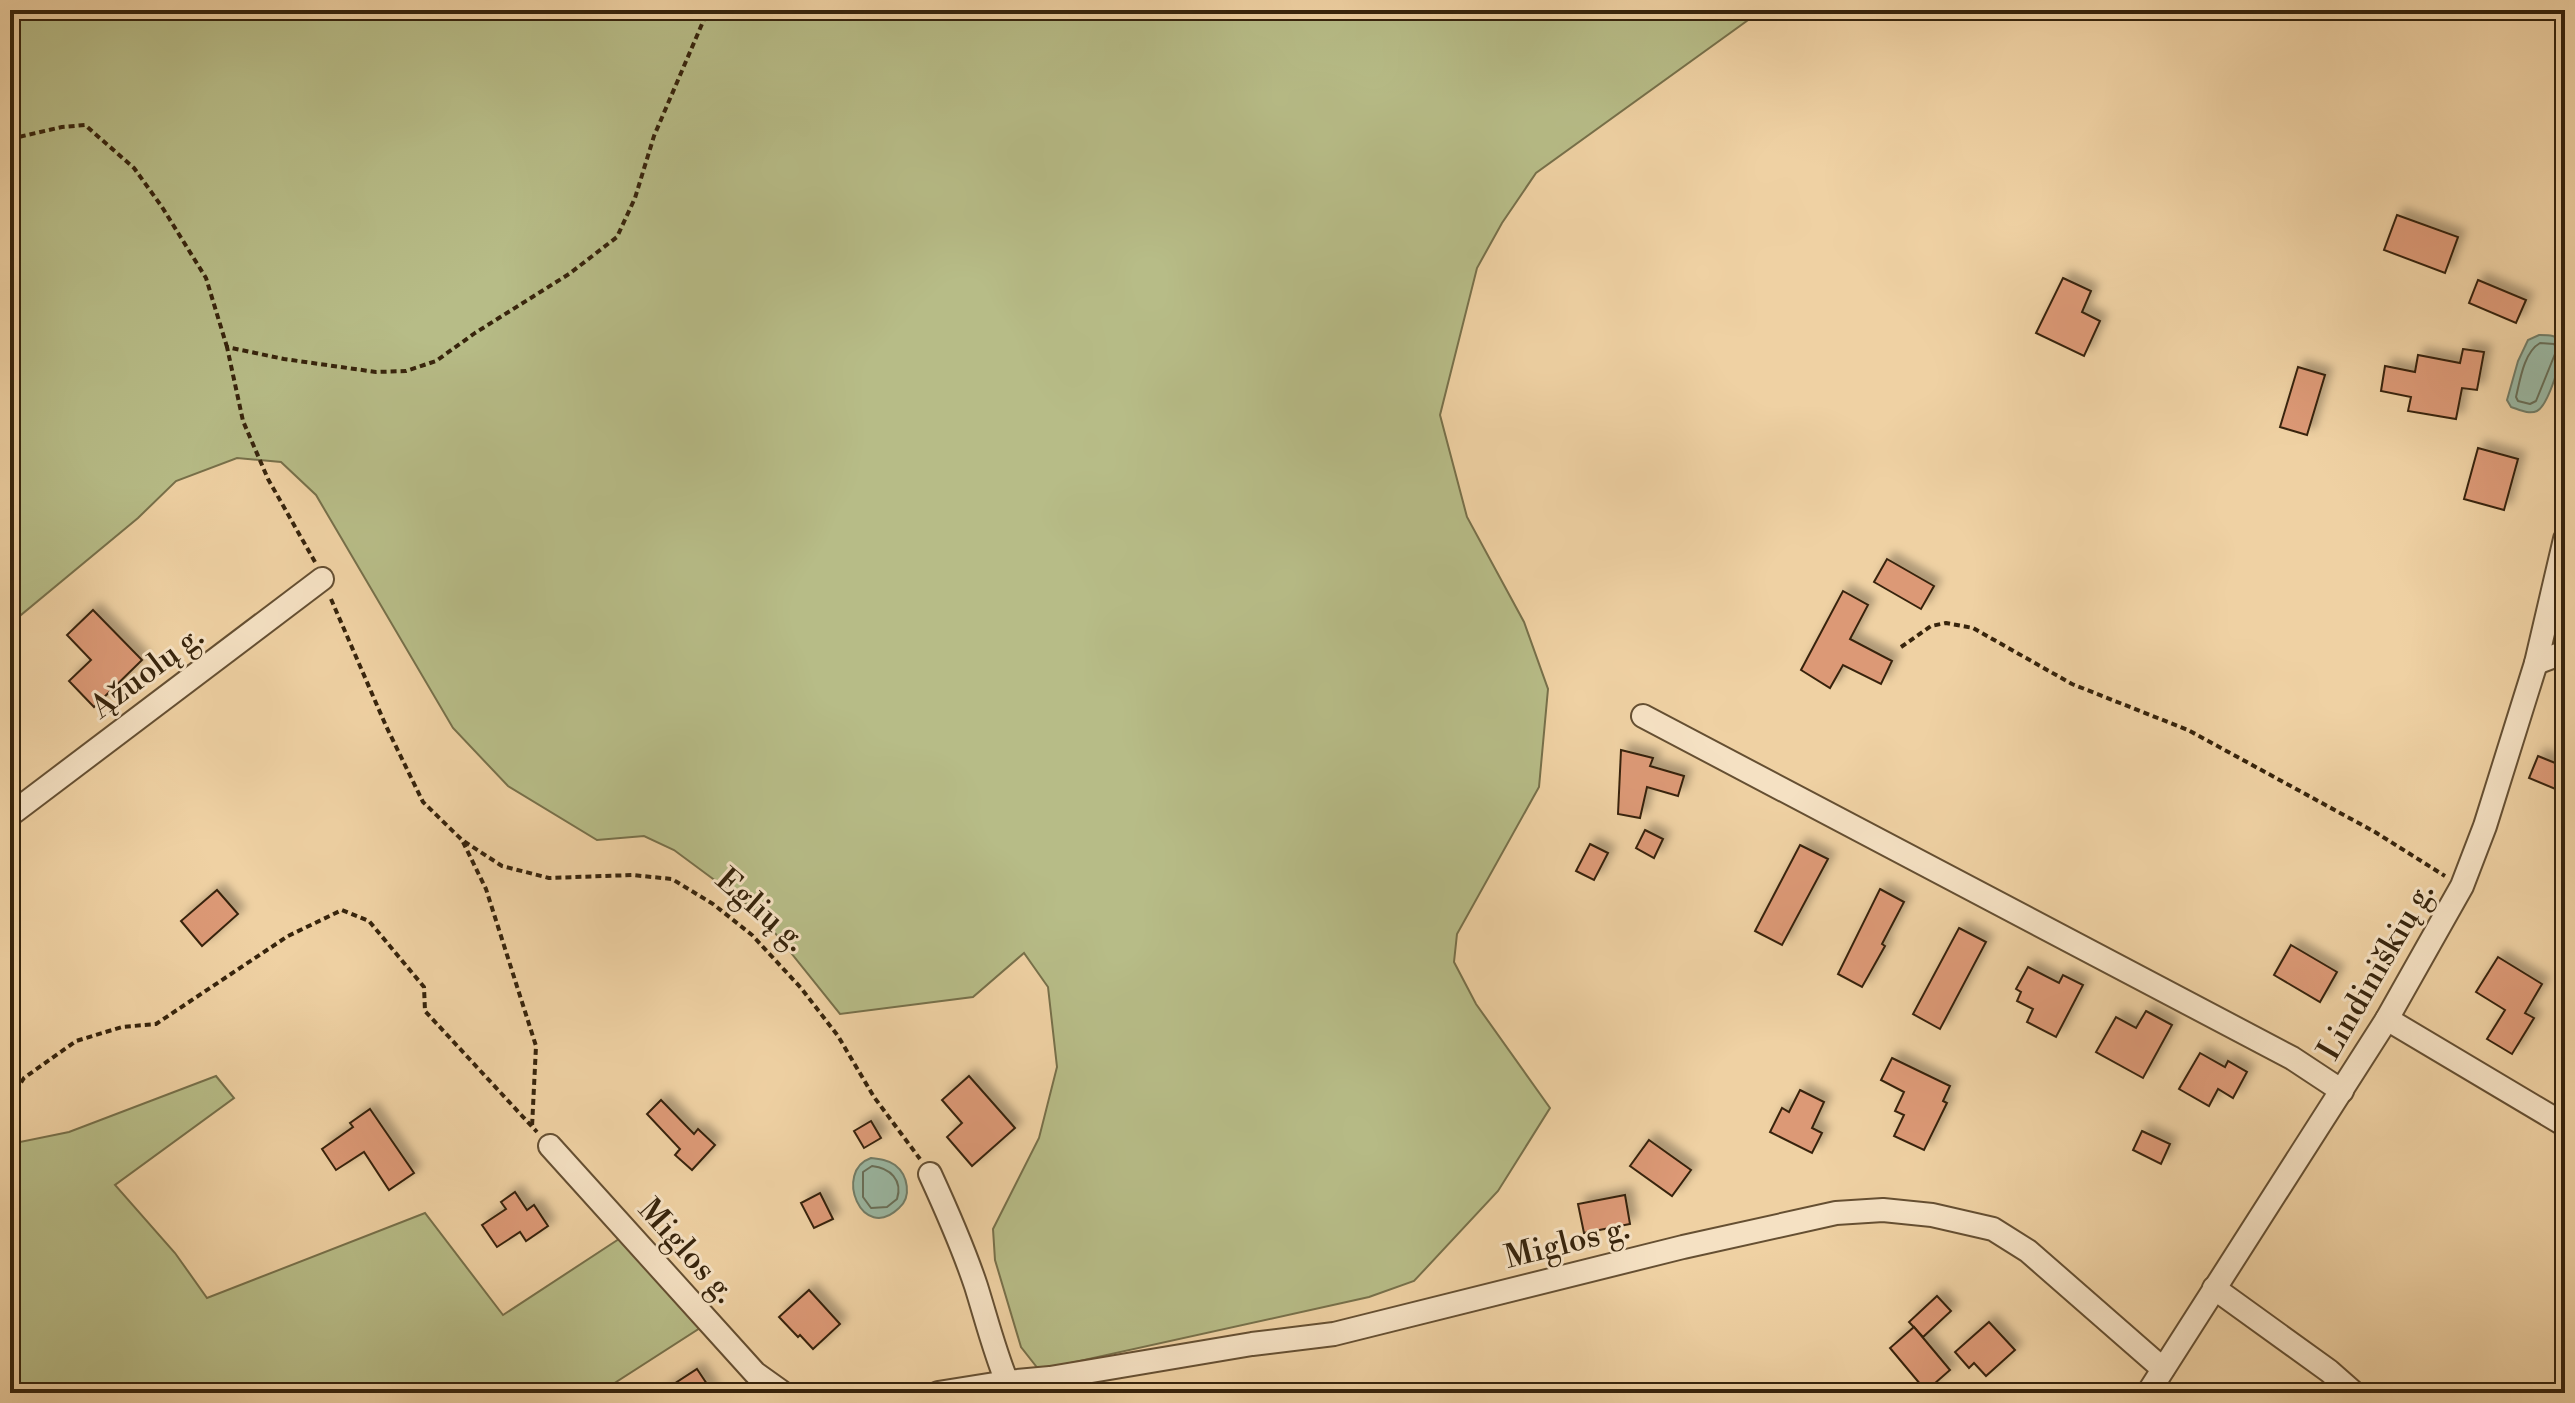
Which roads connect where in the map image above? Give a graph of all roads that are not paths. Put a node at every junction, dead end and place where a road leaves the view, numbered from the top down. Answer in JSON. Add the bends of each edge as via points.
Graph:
{"nodes":[{"id":1,"x":2565,"y":539,"type":"edge"},
{"id":2,"x":318,"y":570,"type":"road end"},
{"id":3,"x":2565,"y":652,"type":"edge"},
{"id":4,"x":2536,"y":663,"type":"junction"},
{"id":5,"x":1643,"y":716,"type":"dead end"},
{"id":6,"x":10,"y":815,"type":"edge"},
{"id":7,"x":2387,"y":1019,"type":"junction"},
{"id":8,"x":2342,"y":1091,"type":"junction"},
{"id":9,"x":2565,"y":1125,"type":"edge"},
{"id":10,"x":550,"y":1146,"type":"road end"},
{"id":11,"x":930,"y":1174,"type":"road end"},
{"id":12,"x":2214,"y":1288,"type":"junction"},
{"id":13,"x":2163,"y":1369,"type":"junction"},
{"id":14,"x":1007,"y":1382,"type":"junction"},
{"id":15,"x":783,"y":1393,"type":"edge"},
{"id":16,"x":938,"y":1393,"type":"edge"},
{"id":17,"x":2148,"y":1393,"type":"edge"},
{"id":18,"x":2354,"y":1393,"type":"edge"}],
"edges":[{"from":1,"to":4,"type":"street","name":"Lindiniškių g."},
{"from":2,"to":6,"type":"street","name":"Ąžuolų g."},
{"from":3,"to":4,"type":"street"},
{"from":4,"to":7,"type":"street","name":"Lindiniškių g.","via":[[2462,886]]},
{"from":5,"to":8,"type":"street","via":[[2292,1058]]},
{"from":7,"to":8,"type":"street","name":"Lindiniškių g."},
{"from":7,"to":9,"type":"street"},
{"from":8,"to":12,"type":"street","name":"Lindiniškių g."},
{"from":10,"to":15,"type":"street","name":"Miglos g.","via":[[755,1373]]},
{"from":11,"to":14,"type":"street","via":[[956,1231]]},
{"from":12,"to":13,"type":"street","name":"Lindiniškių g."},
{"from":12,"to":18,"type":"street"},
{"from":13,"to":14,"type":"street","name":"Miglos g.","via":[[2028,1251],[1993,1229],[1883,1210],[1836,1213],[1683,1247],[1334,1334]]},
{"from":13,"to":17,"type":"street","name":"Lindiniškių g."},
{"from":14,"to":16,"type":"street","name":"Miglos g."}]}
